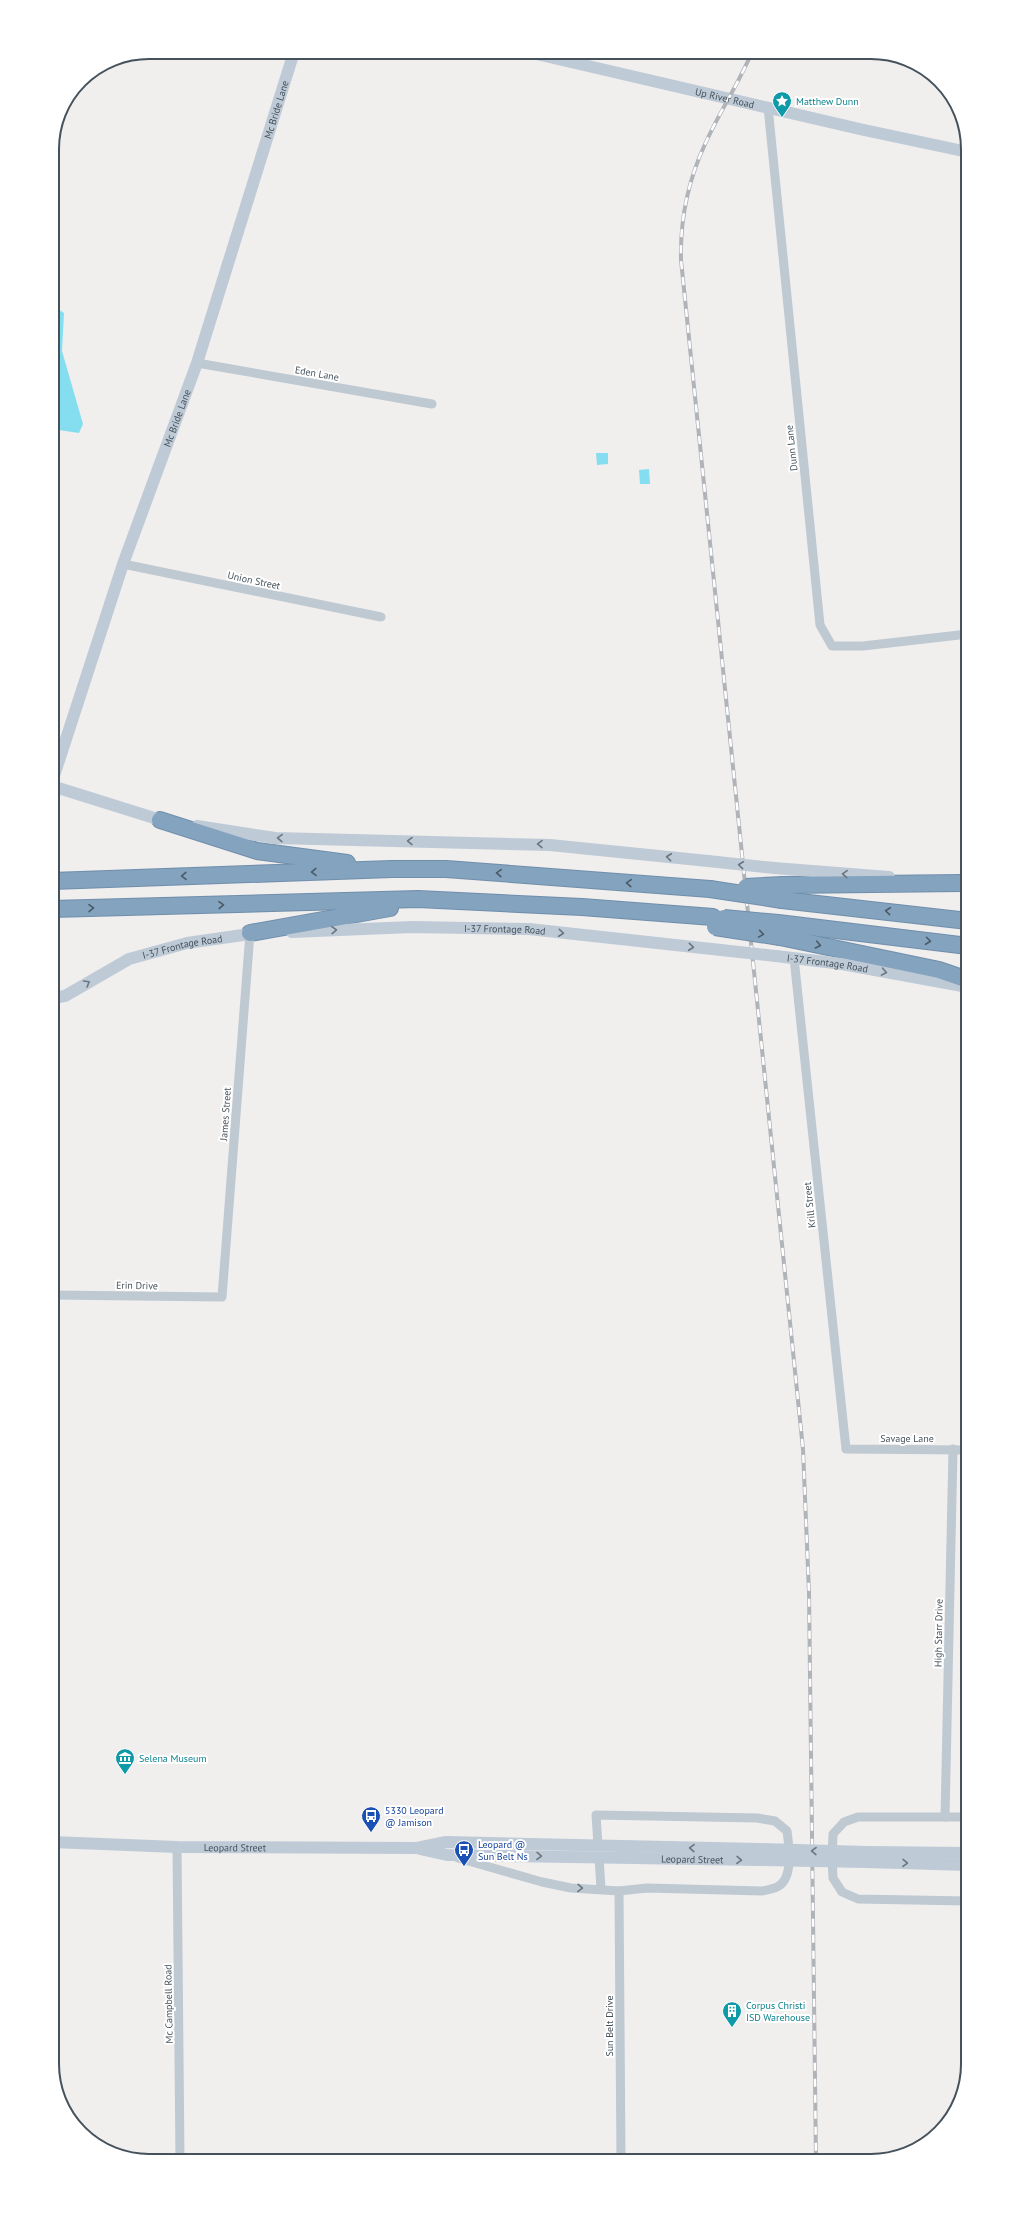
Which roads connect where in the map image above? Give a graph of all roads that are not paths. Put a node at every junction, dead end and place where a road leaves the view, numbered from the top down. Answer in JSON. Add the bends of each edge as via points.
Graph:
{"nodes":[{"id":1,"x":292,"y":59,"type":"edge"},
{"id":2,"x":559,"y":59,"type":"edge"},
{"id":3,"x":768,"y":107,"type":"junction"},
{"id":4,"x":961,"y":150,"type":"edge"},
{"id":5,"x":197,"y":363,"type":"junction"},
{"id":6,"x":432,"y":404,"type":"dead end"},
{"id":7,"x":123,"y":564,"type":"junction"},
{"id":8,"x":381,"y":617,"type":"dead end"},
{"id":9,"x":961,"y":635,"type":"edge"},
{"id":10,"x":59,"y":761,"type":"edge"},
{"id":11,"x":59,"y":788,"type":"edge"},
{"id":12,"x":160,"y":820,"type":"junction"},
{"id":13,"x":392,"y":869,"type":"junction"},
{"id":14,"x":59,"y":881,"type":"edge"},
{"id":15,"x":961,"y":883,"type":"edge"},
{"id":16,"x":961,"y":883,"type":"edge"},
{"id":17,"x":782,"y":893,"type":"junction"},
{"id":18,"x":530,"y":904,"type":"junction"},
{"id":19,"x":59,"y":909,"type":"edge"},
{"id":20,"x":961,"y":919,"type":"edge"},
{"id":21,"x":779,"y":930,"type":"junction"},
{"id":22,"x":250,"y":933,"type":"junction"},
{"id":23,"x":961,"y":945,"type":"edge"},
{"id":24,"x":794,"y":958,"type":"junction"},
{"id":25,"x":961,"y":978,"type":"edge"},
{"id":26,"x":961,"y":986,"type":"edge"},
{"id":27,"x":59,"y":997,"type":"edge"},
{"id":28,"x":59,"y":1295,"type":"edge"},
{"id":29,"x":222,"y":1297,"type":"joint"},
{"id":30,"x":846,"y":1449,"type":"joint"},
{"id":31,"x":953,"y":1449,"type":"junction"},
{"id":32,"x":961,"y":1450,"type":"edge"},
{"id":33,"x":945,"y":1817,"type":"junction"},
{"id":34,"x":961,"y":1817,"type":"edge"},
{"id":35,"x":59,"y":1842,"type":"edge"},
{"id":36,"x":177,"y":1847,"type":"junction"},
{"id":37,"x":417,"y":1848,"type":"junction"},
{"id":38,"x":599,"y":1851,"type":"junction"},
{"id":39,"x":961,"y":1853,"type":"edge"},
{"id":40,"x":447,"y":1855,"type":"junction"},
{"id":41,"x":866,"y":1857,"type":"junction"},
{"id":42,"x":961,"y":1864,"type":"edge"},
{"id":43,"x":601,"y":1889,"type":"junction"},
{"id":44,"x":619,"y":1891,"type":"junction"},
{"id":45,"x":961,"y":1901,"type":"edge"},
{"id":46,"x":180,"y":2154,"type":"edge"},
{"id":47,"x":621,"y":2154,"type":"edge"}],
"edges":[{"from":1,"to":5,"type":"main road","name":"Mc Bride Lane"},
{"from":2,"to":3,"type":"main road","name":"Up River Road"},
{"from":3,"to":4,"type":"main road","name":"Up River Road"},
{"from":3,"to":9,"type":"street","name":"Dunn Lane","via":[[820,625],[832,646],[862,646]]},
{"from":5,"to":6,"type":"street","name":"Eden Lane"},
{"from":5,"to":7,"type":"main road","name":"Mc Bride Lane"},
{"from":7,"to":8,"type":"street","name":"Union Street"},
{"from":7,"to":10,"type":"main road","name":"Mc Bride Lane"},
{"from":11,"to":12,"type":"main road"},
{"from":12,"to":13,"type":"highway","via":[[257,851]]},
{"from":15,"to":12,"type":"main road","one_way":true,"bridge":true,"via":[[774,868],[550,845],[275,838]]},
{"from":13,"to":14,"type":"highway","one_way":true},
{"from":17,"to":13,"type":"highway","one_way":true,"bridge":true,"via":[[446,869]]},
{"from":16,"to":17,"type":"highway"},
{"from":20,"to":17,"type":"highway","one_way":true},
{"from":19,"to":18,"type":"highway","one_way":true,"via":[[418,899]]},
{"from":18,"to":21,"type":"highway","one_way":true,"bridge":true,"via":[[641,911]]},
{"from":18,"to":22,"type":"highway","via":[[388,908]]},
{"from":21,"to":23,"type":"highway","one_way":true},
{"from":21,"to":25,"type":"highway","one_way":true},
{"from":22,"to":24,"type":"main road","name":"I-37 Frontage Road","one_way":true,"bridge":true,"via":[[412,927],[529,929]]},
{"from":27,"to":22,"type":"main road","name":"I-37 Frontage Road","one_way":true,"via":[[65,996],[129,959],[187,943]]},
{"from":22,"to":29,"type":"street","name":"James Street"},
{"from":24,"to":26,"type":"main road","name":"I-37 Frontage Road","one_way":true},
{"from":24,"to":30,"type":"street","name":"Krill Street"},
{"from":28,"to":29,"type":"street","name":"Erin Drive"},
{"from":30,"to":31,"type":"street","name":"Savage Lane"},
{"from":31,"to":32,"type":"street","name":"Savage Lane"},
{"from":31,"to":33,"type":"street","name":"High Starr Drive"},
{"from":33,"to":34,"type":"street"},
{"from":33,"to":45,"type":"street","via":[[858,1817],[844,1822],[833,1834],[833,1878],[842,1892],[858,1900]]},
{"from":35,"to":36,"type":"main road","name":"Leopard Street"},
{"from":36,"to":37,"type":"main road","name":"Leopard Street"},
{"from":36,"to":46,"type":"street","name":"Mc Campbell Road"},
{"from":37,"to":38,"type":"main road","name":"Leopard Street","via":[[446,1842]]},
{"from":37,"to":40,"type":"main road","name":"Leopard Street"},
{"from":40,"to":38,"type":"main road","name":"Leopard Street","one_way":true},
{"from":38,"to":41,"type":"main road","name":"Leopard Street","bridge":true},
{"from":38,"to":43,"type":"street"},
{"from":38,"to":44,"type":"street","via":[[596,1815],[757,1818],[775,1821],[787,1831],[790,1855],[786,1877],[779,1887],[762,1891],[647,1888]]},
{"from":39,"to":41,"type":"main road","name":"Leopard Street"},
{"from":40,"to":43,"type":"street","one_way":true,"via":[[542,1882],[571,1888]]},
{"from":41,"to":42,"type":"main road","name":"Leopard Street","one_way":true},
{"from":43,"to":44,"type":"street"},
{"from":44,"to":47,"type":"street","name":"Sun Belt Drive"}]}
